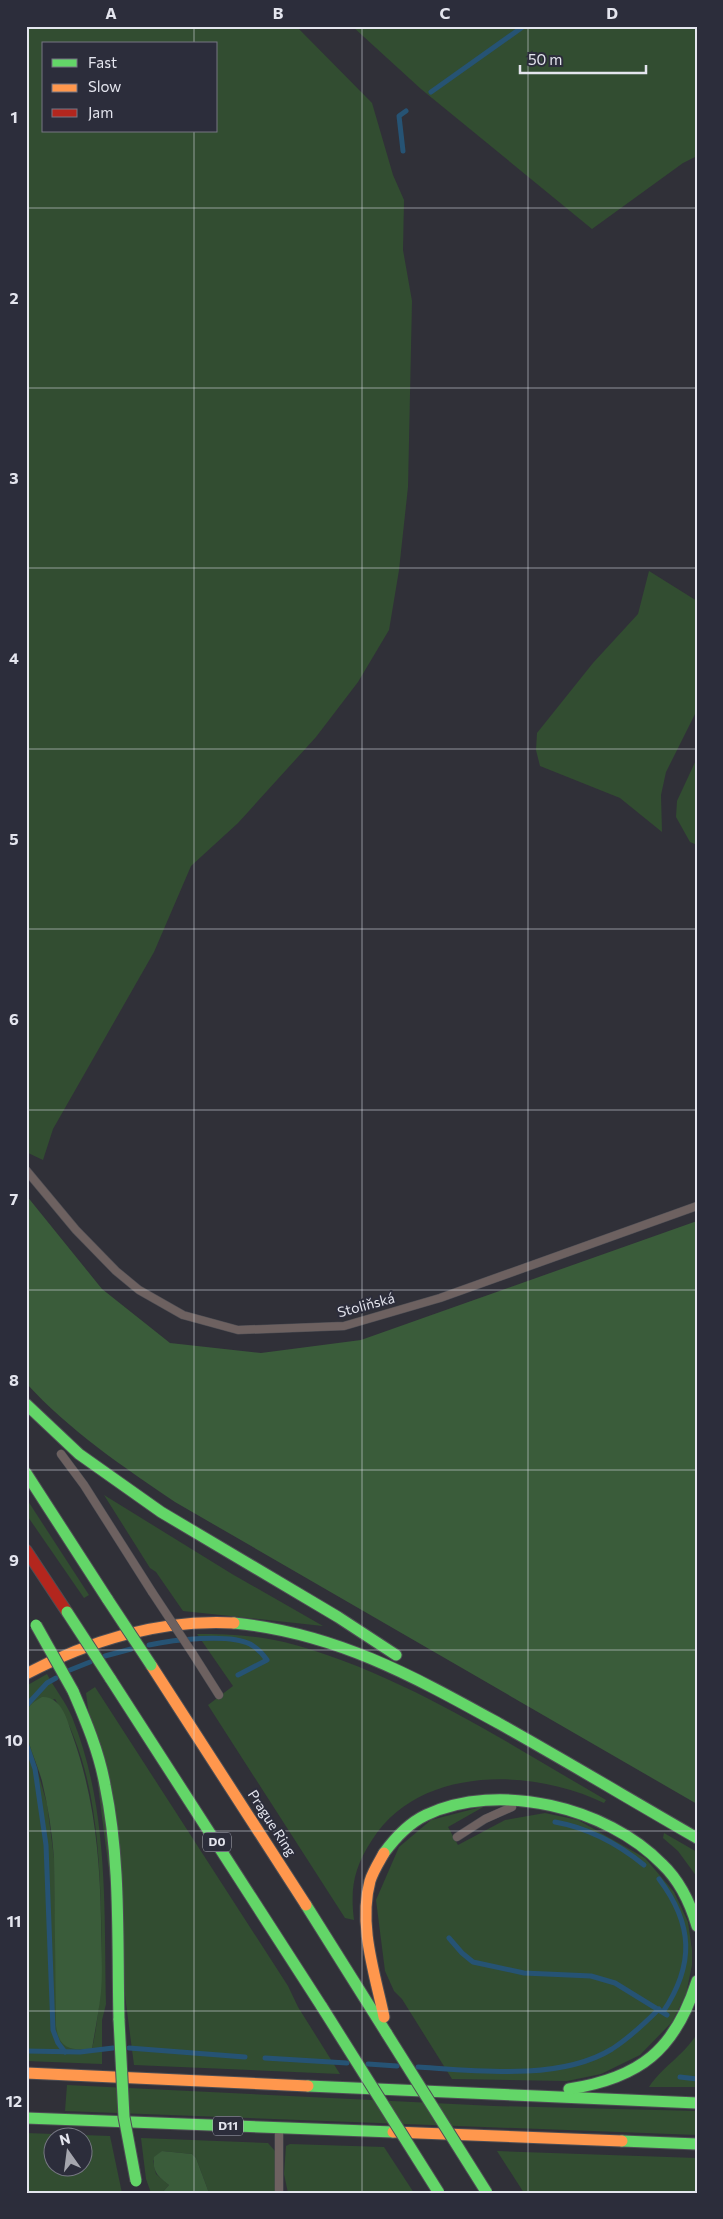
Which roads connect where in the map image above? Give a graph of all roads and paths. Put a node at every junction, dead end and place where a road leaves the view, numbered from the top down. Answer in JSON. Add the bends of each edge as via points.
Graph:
{"nodes":[{"id":1,"x":26,"y":1170,"type":"edge"},
{"id":2,"x":697,"y":1206,"type":"edge"},
{"id":3,"x":26,"y":1406,"type":"edge"},
{"id":4,"x":49,"y":1438,"type":"dead end"},
{"id":5,"x":55,"y":1446,"type":"dead end"},
{"id":6,"x":26,"y":1473,"type":"edge"},
{"id":7,"x":26,"y":1550,"type":"edge"},
{"id":8,"x":34,"y":1621,"type":"dead end"},
{"id":9,"x":26,"y":1674,"type":"edge"},
{"id":10,"x":219,"y":1695,"type":"dead end"},
{"id":11,"x":510,"y":1730,"type":"junction"},
{"id":12,"x":526,"y":1802,"type":"junction"},
{"id":13,"x":457,"y":1836,"type":"dead end"},
{"id":14,"x":697,"y":1838,"type":"edge"},
{"id":15,"x":697,"y":1926,"type":"edge"},
{"id":16,"x":697,"y":1981,"type":"edge"},
{"id":17,"x":377,"y":2010,"type":"junction"},
{"id":18,"x":26,"y":2073,"type":"edge"},
{"id":19,"x":497,"y":2093,"type":"junction"},
{"id":20,"x":697,"y":2103,"type":"edge"},
{"id":21,"x":26,"y":2118,"type":"edge"},
{"id":22,"x":279,"y":2128,"type":"junction"},
{"id":23,"x":697,"y":2145,"type":"edge"},
{"id":24,"x":139,"y":2193,"type":"edge"},
{"id":25,"x":280,"y":2193,"type":"edge"},
{"id":26,"x":439,"y":2193,"type":"edge"},
{"id":27,"x":487,"y":2193,"type":"edge"}],
"edges":[{"from":1,"to":2,"type":"lane","name":"Stoliňská","via":[[76,1230],[139,1290],[183,1315],[238,1330],[344,1326],[440,1298]]},
{"from":3,"to":4,"type":"lane"},
{"from":3,"to":11,"type":"main road","via":[[79,1454],[162,1512],[338,1617]]},
{"from":5,"to":10,"type":"lane","bridge":true,"via":[[84,1485]]},
{"from":6,"to":17,"type":"main road","name":"Prague Ring","bridge":true},
{"from":7,"to":26,"type":"main road","number":"D0","bridge":true},
{"from":8,"to":24,"type":"main road","bridge":true,"via":[[73,1691],[93,1740],[109,1805],[117,1895],[124,2117]]},
{"from":9,"to":11,"type":"main road","via":[[81,1647],[144,1629],[212,1623],[256,1625],[302,1633],[366,1656]]},
{"from":11,"to":14,"type":"main road"},
{"from":12,"to":13,"type":"lane","via":[[485,1819]]},
{"from":12,"to":15,"type":"main road","via":[[557,1806],[582,1814],[606,1823],[636,1841],[683,1889]]},
{"from":12,"to":17,"type":"main road","via":[[475,1801],[441,1808],[403,1831],[384,1853],[370,1881],[367,1912]]},
{"from":16,"to":19,"type":"main road","via":[[688,2010],[676,2030],[662,2048],[639,2066],[596,2084]]},
{"from":17,"to":27,"type":"main road","bridge":true,"via":[[387,2034]]},
{"from":18,"to":19,"type":"main road"},
{"from":19,"to":20,"type":"main road"},
{"from":21,"to":22,"type":"main road","number":"D11"},
{"from":22,"to":23,"type":"main road","number":"D11"},
{"from":22,"to":25,"type":"lane"}]}
